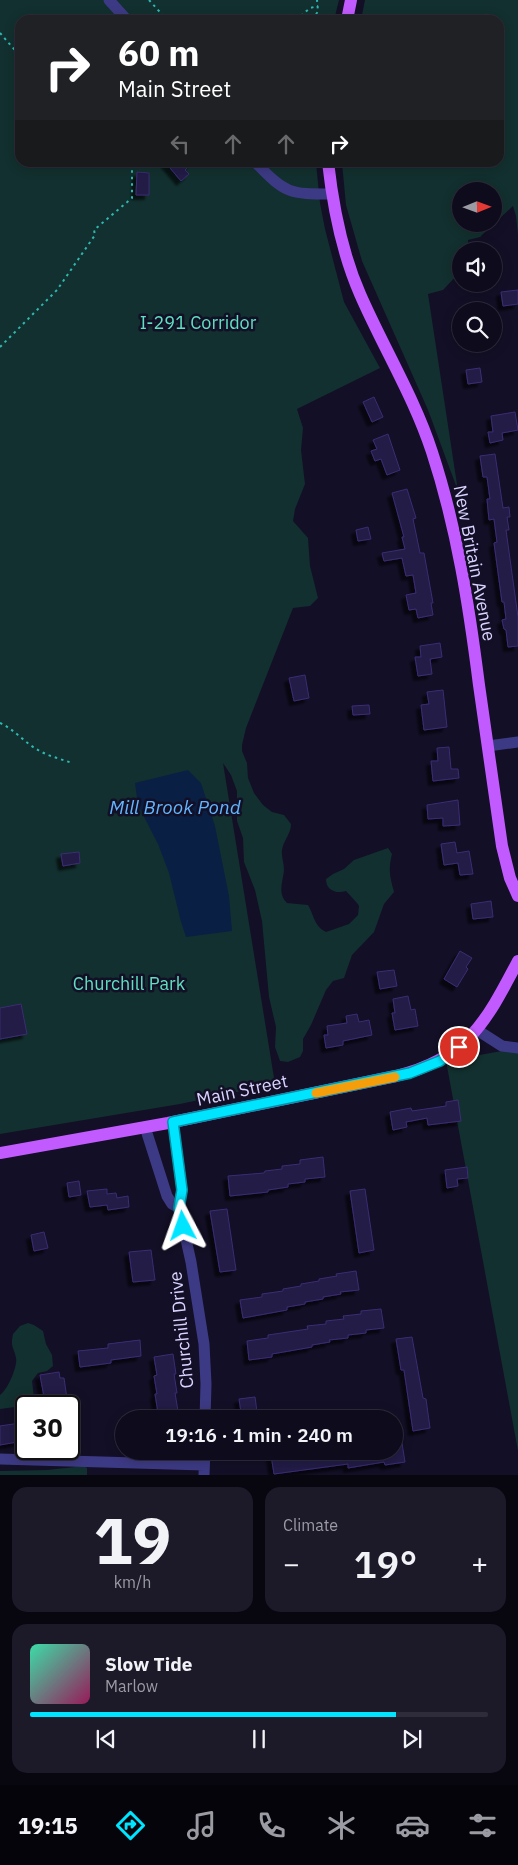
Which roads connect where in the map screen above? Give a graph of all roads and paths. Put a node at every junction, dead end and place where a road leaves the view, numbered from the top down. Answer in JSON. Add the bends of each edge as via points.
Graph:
{"nodes":[{"id":1,"x":109,"y":0,"type":"edge"},
{"id":2,"x":149,"y":0,"type":"edge"},
{"id":3,"x":318,"y":0,"type":"edge"},
{"id":4,"x":351,"y":0,"type":"edge"},
{"id":5,"x":318,"y":6,"type":"junction"},
{"id":6,"x":122,"y":15,"type":"edge"},
{"id":7,"x":162,"y":15,"type":"edge"},
{"id":8,"x":302,"y":15,"type":"edge"},
{"id":9,"x":316,"y":15,"type":"edge"},
{"id":10,"x":348,"y":15,"type":"edge"},
{"id":11,"x":0,"y":33,"type":"edge"},
{"id":12,"x":15,"y":50,"type":"edge"},
{"id":13,"x":134,"y":167,"type":"edge"},
{"id":14,"x":260,"y":167,"type":"edge"},
{"id":15,"x":329,"y":167,"type":"edge"},
{"id":16,"x":332,"y":194,"type":"junction"},
{"id":17,"x":0,"y":346,"type":"edge"},
{"id":18,"x":0,"y":723,"type":"edge"},
{"id":19,"x":518,"y":742,"type":"edge"},
{"id":20,"x":488,"y":746,"type":"junction"},
{"id":21,"x":72,"y":763,"type":"dead end"},
{"id":22,"x":518,"y":896,"type":"edge"},
{"id":23,"x":518,"y":961,"type":"edge"},
{"id":24,"x":478,"y":1030,"type":"junction"},
{"id":25,"x":518,"y":1048,"type":"edge"},
{"id":26,"x":173,"y":1122,"type":"junction"},
{"id":27,"x":145,"y":1127,"type":"junction"},
{"id":28,"x":0,"y":1153,"type":"edge"},
{"id":29,"x":179,"y":1208,"type":"junction"},
{"id":30,"x":205,"y":1410,"type":"edge"},
{"id":31,"x":0,"y":1459,"type":"edge"},
{"id":32,"x":204,"y":1470,"type":"edge"}],
"edges":[{"from":1,"to":6,"type":"street"},
{"from":2,"to":7,"type":"path"},
{"from":3,"to":5,"type":"path"},
{"from":4,"to":10,"type":"main road"},
{"from":5,"to":8,"type":"path"},
{"from":5,"to":9,"type":"path"},
{"from":11,"to":12,"type":"path"},
{"from":13,"to":17,"type":"path","via":[[132,198],[94,230],[95,235],[57,290]]},
{"from":14,"to":16,"type":"street","via":[[290,192]]},
{"from":15,"to":16,"type":"main road","name":"New Britain Avenue"},
{"from":16,"to":20,"type":"main road","name":"New Britain Avenue","via":[[348,262],[428,441],[450,509],[469,609]]},
{"from":18,"to":21,"type":"path","via":[[39,751]]},
{"from":19,"to":20,"type":"street"},
{"from":20,"to":22,"type":"main road","name":"New Britain Avenue","via":[[502,846]]},
{"from":23,"to":24,"type":"main road","name":"Main Street"},
{"from":24,"to":25,"type":"street","via":[[502,1046]]},
{"from":24,"to":26,"type":"main road","name":"Main Street","via":[[450,1054],[410,1073]]},
{"from":26,"to":27,"type":"main road","name":"Main Street"},
{"from":26,"to":29,"type":"street","name":"Churchill Drive","via":[[182,1190]]},
{"from":27,"to":28,"type":"main road","name":"Main Street"},
{"from":27,"to":29,"type":"street","name":"Churchill Drive","via":[[167,1196]]},
{"from":29,"to":30,"type":"street","name":"Churchill Drive","via":[[204,1344]]},
{"from":31,"to":32,"type":"street"}]}
